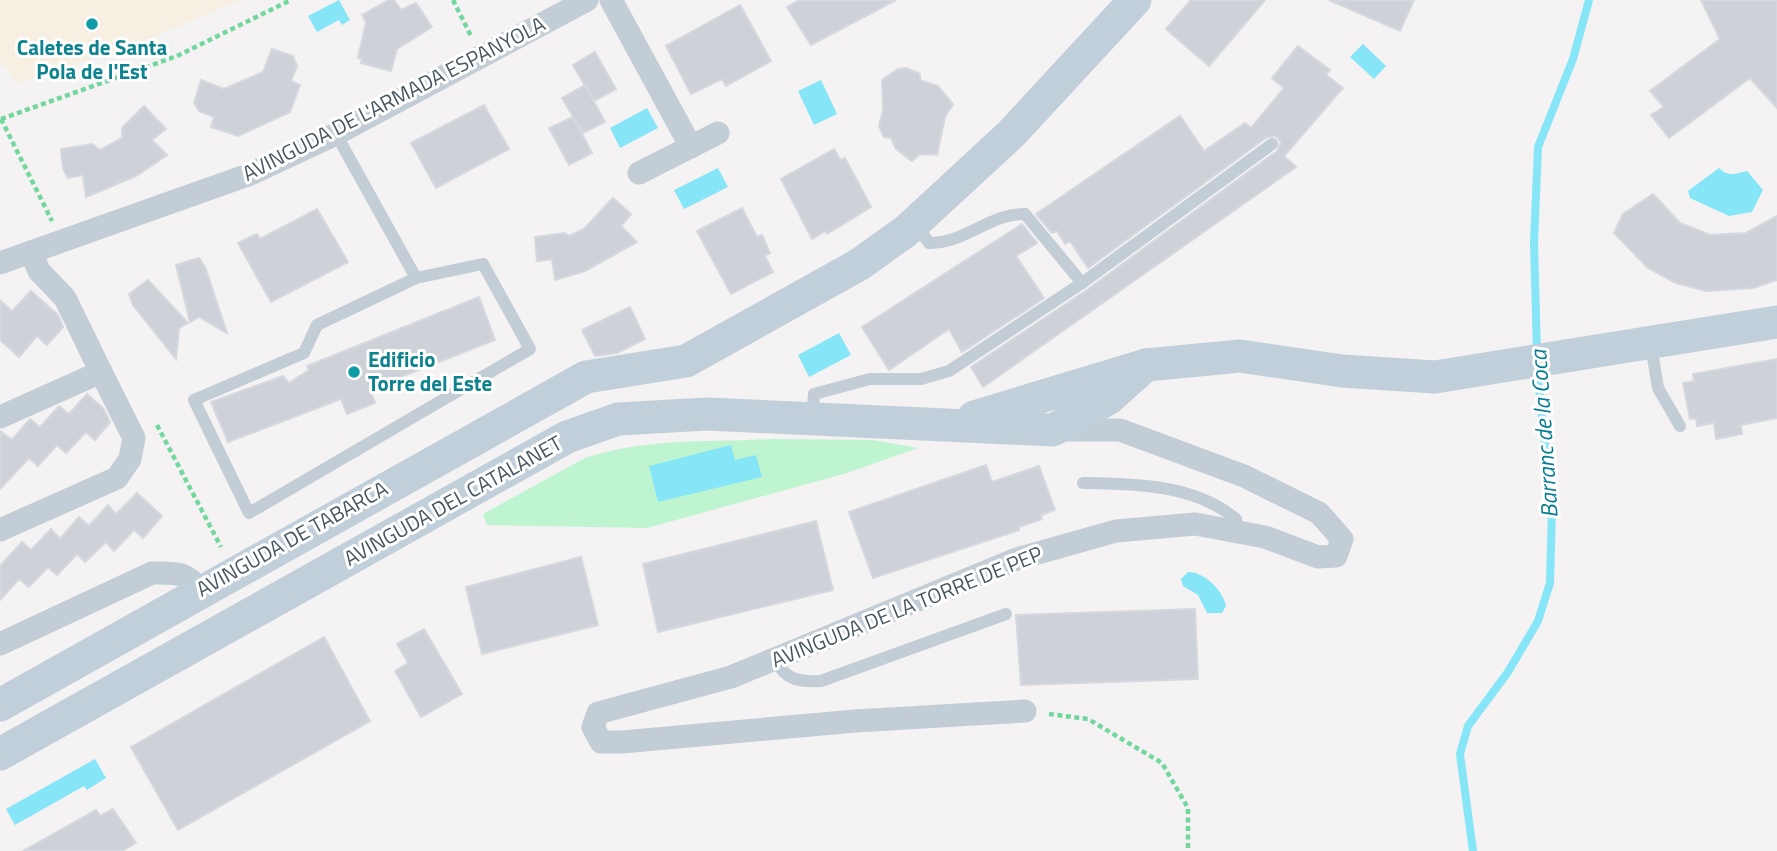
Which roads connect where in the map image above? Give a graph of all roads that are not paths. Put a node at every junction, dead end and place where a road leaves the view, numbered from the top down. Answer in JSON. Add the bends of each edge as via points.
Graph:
{"nodes":[{"id":1,"x":587,"y":0,"type":"edge"},
{"id":2,"x":611,"y":0,"type":"edge"},
{"id":3,"x":1135,"y":0,"type":"edge"},
{"id":4,"x":718,"y":133,"type":"dead end"},
{"id":5,"x":336,"y":134,"type":"junction"},
{"id":6,"x":1272,"y":144,"type":"dead end"},
{"id":7,"x":691,"y":147,"type":"junction"},
{"id":8,"x":639,"y":173,"type":"dead end"},
{"id":9,"x":910,"y":227,"type":"junction"},
{"id":10,"x":31,"y":252,"type":"junction"},
{"id":11,"x":0,"y":262,"type":"edge"},
{"id":12,"x":416,"y":278,"type":"junction"},
{"id":13,"x":1082,"y":282,"type":"junction"},
{"id":14,"x":1777,"y":322,"type":"edge"},
{"id":15,"x":1636,"y":343,"type":"junction"},
{"id":16,"x":1146,"y":365,"type":"junction"},
{"id":17,"x":101,"y":372,"type":"junction"},
{"id":18,"x":0,"y":417,"type":"edge"},
{"id":19,"x":812,"y":418,"type":"junction"},
{"id":20,"x":952,"y":424,"type":"junction"},
{"id":21,"x":1680,"y":426,"type":"dead end"},
{"id":22,"x":1053,"y":430,"type":"junction"},
{"id":23,"x":1083,"y":483,"type":"dead end"},
{"id":24,"x":1234,"y":529,"type":"junction"},
{"id":25,"x":0,"y":530,"type":"edge"},
{"id":26,"x":200,"y":591,"type":"junction"},
{"id":27,"x":1006,"y":614,"type":"dead end"},
{"id":28,"x":0,"y":644,"type":"edge"},
{"id":29,"x":775,"y":660,"type":"junction"},
{"id":30,"x":0,"y":705,"type":"edge"},
{"id":31,"x":1025,"y":711,"type":"road end"},
{"id":32,"x":0,"y":754,"type":"edge"}],
"edges":[{"from":1,"to":5,"type":"street","name":"AVINGUDA DE L'ARMADA ESPANYOLA"},
{"from":2,"to":7,"type":"street"},
{"from":3,"to":9,"type":"main road","via":[[1012,133]]},
{"from":4,"to":7,"type":"street"},
{"from":5,"to":10,"type":"street","name":"AVINGUDA DE L'ARMADA ESPANYOLA","via":[[248,175]]},
{"from":5,"to":12,"type":"lane"},
{"from":6,"to":13,"type":"lane"},
{"from":7,"to":8,"type":"street"},
{"from":9,"to":13,"type":"lane","via":[[929,243],[948,244],[1011,214],[1025,214]]},
{"from":9,"to":26,"type":"main road","name":"AVINGUDA DE TABARCA","via":[[860,264],[686,361],[586,377]]},
{"from":10,"to":11,"type":"street","name":"AVINGUDA DE L'ARMADA ESPANYOLA"},
{"from":10,"to":17,"type":"street","via":[[39,271],[65,298]]},
{"from":12,"to":12,"type":"lane","via":[[317,325],[304,353],[194,400],[249,513],[530,349],[483,264]]},
{"from":13,"to":19,"type":"lane","via":[[949,371],[921,379],[870,379],[814,394]]},
{"from":14,"to":15,"type":"main road","name":"AVINGUDA DEL CATALANET"},
{"from":15,"to":16,"type":"main road","name":"AVINGUDA DEL CATALANET","via":[[1435,377],[1342,371],[1240,356]]},
{"from":15,"to":21,"type":"lane"},
{"from":16,"to":20,"type":"main road","name":"AVINGUDA DEL CATALANET"},
{"from":16,"to":22,"type":"main road","via":[[1108,399]]},
{"from":17,"to":18,"type":"street"},
{"from":17,"to":25,"type":"street","via":[[134,438],[130,459],[117,478]]},
{"from":19,"to":20,"type":"main road","name":"AVINGUDA DEL CATALANET"},
{"from":19,"to":32,"type":"main road","name":"AVINGUDA DEL CATALANET","via":[[650,415],[618,419],[567,437]]},
{"from":20,"to":22,"type":"main road","name":"AVINGUDA DEL CATALANET"},
{"from":22,"to":24,"type":"street","name":"AVINGUDA DE LA TORRE DE PEP","via":[[1120,430],[1232,472],[1319,513],[1342,539],[1336,556],[1318,557]]},
{"from":23,"to":24,"type":"lane","via":[[1146,485],[1207,500],[1236,519]]},
{"from":24,"to":29,"type":"street","name":"AVINGUDA DE LA TORRE DE PEP","via":[[1195,524],[1116,531],[1017,559]]},
{"from":26,"to":28,"type":"street","via":[[193,579],[178,572],[152,573]]},
{"from":26,"to":30,"type":"main road","name":"AVINGUDA DE TABARCA"},
{"from":27,"to":29,"type":"lane","via":[[821,681],[798,682],[783,673]]},
{"from":29,"to":31,"type":"street","name":"AVINGUDA DE LA TORRE DE PEP","via":[[731,677],[598,713],[593,727],[601,742],[622,743]]}]}
